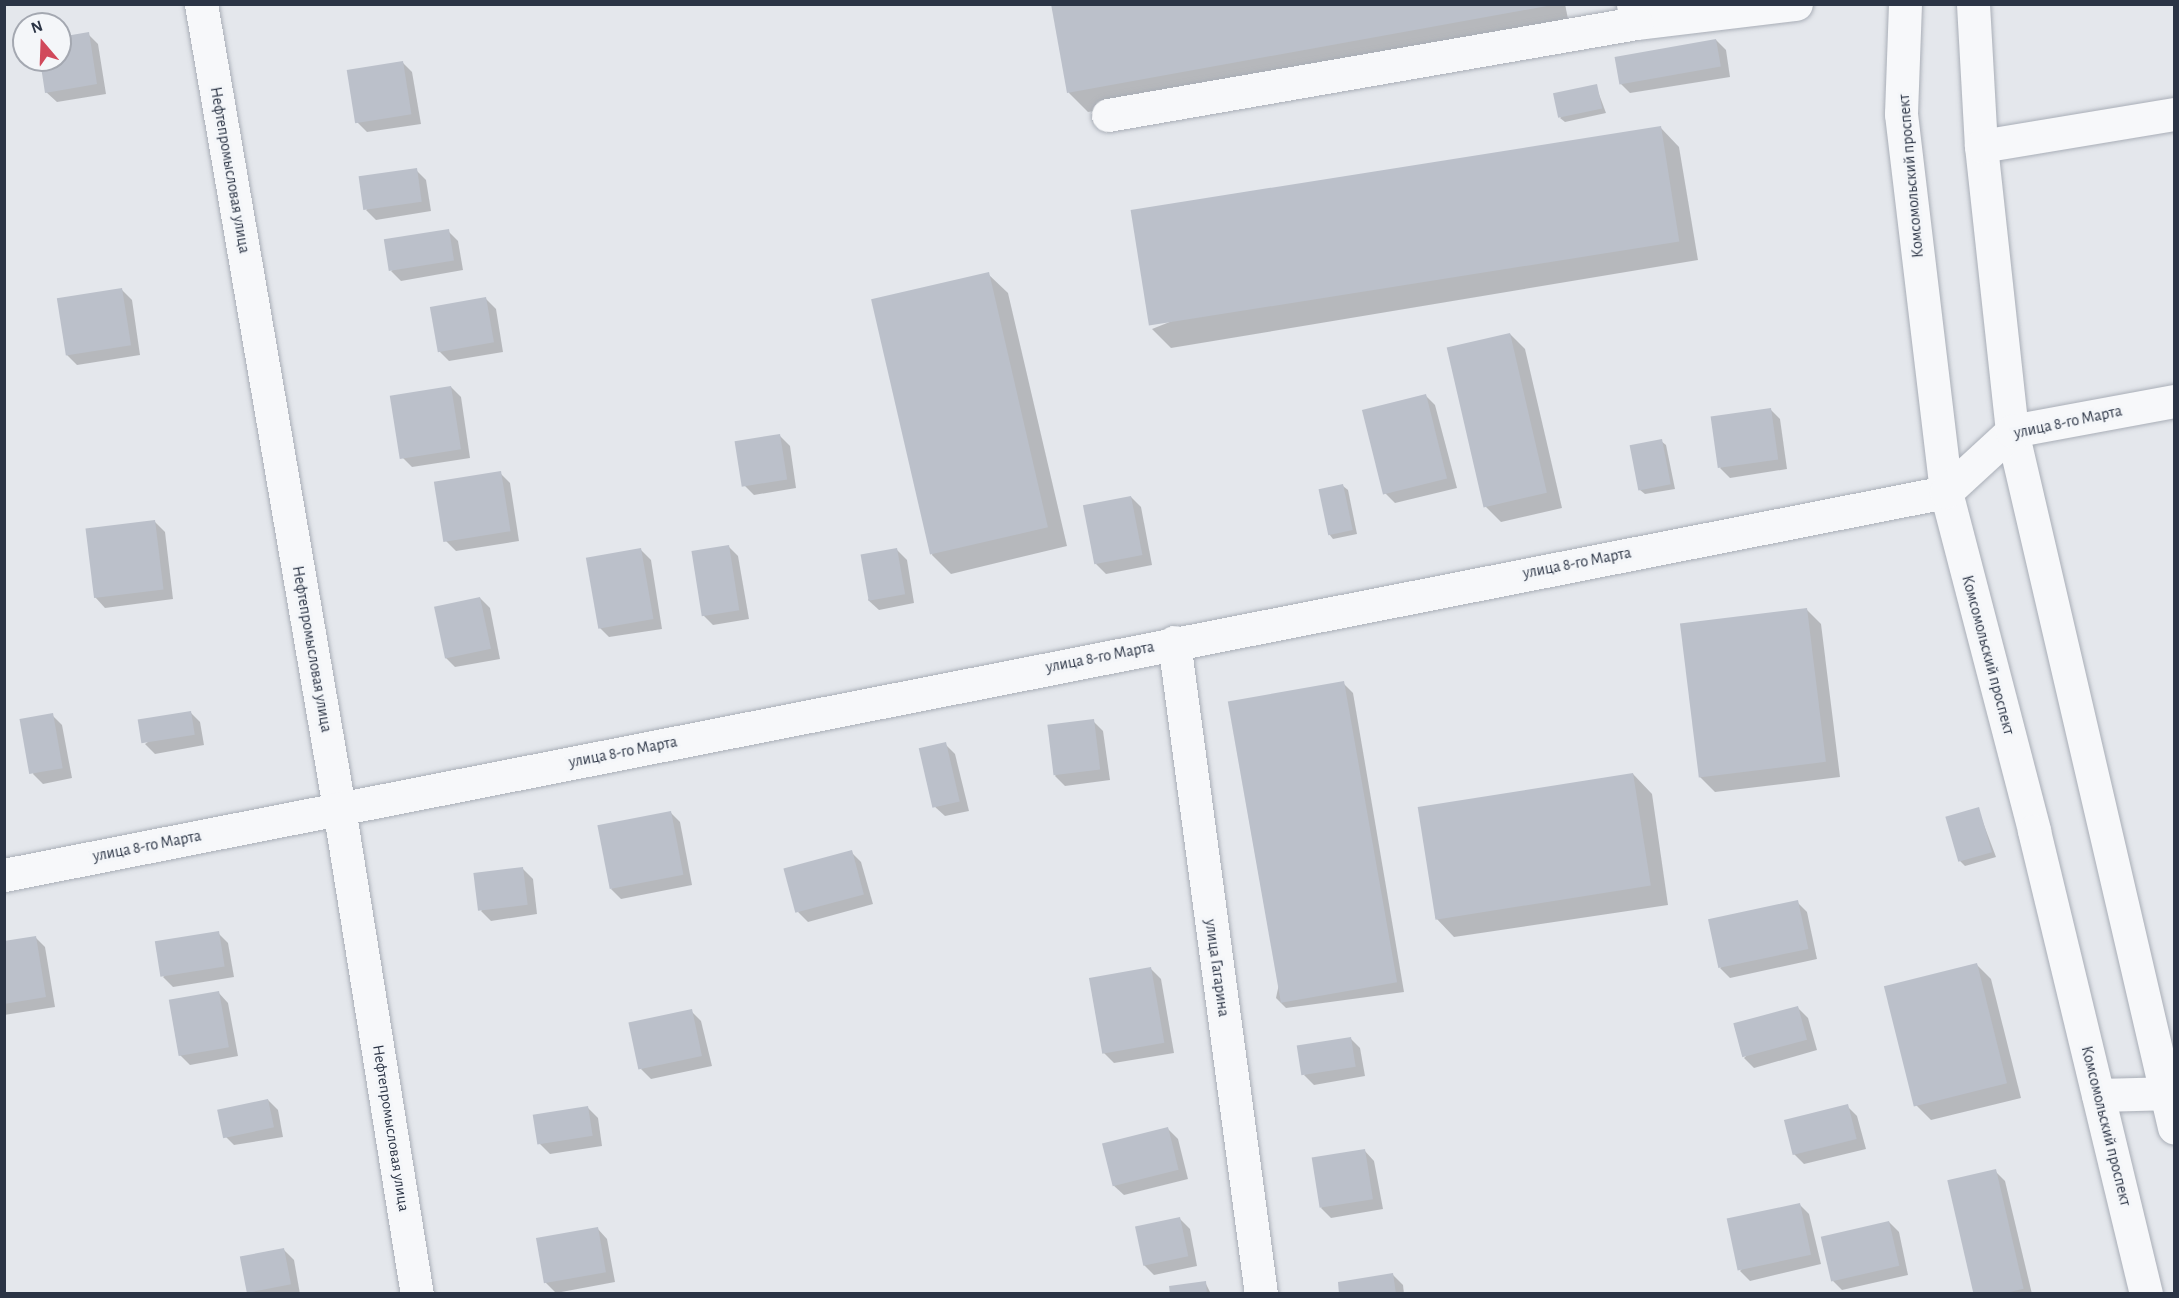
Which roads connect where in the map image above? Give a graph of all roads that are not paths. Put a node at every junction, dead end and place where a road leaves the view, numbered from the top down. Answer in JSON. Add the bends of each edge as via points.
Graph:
{"nodes":[{"id":1,"x":201,"y":4,"type":"edge"},
{"id":2,"x":1796,"y":4,"type":"edge"},
{"id":3,"x":1905,"y":4,"type":"edge"},
{"id":4,"x":1973,"y":4,"type":"edge"},
{"id":5,"x":1634,"y":14,"type":"edge"},
{"id":6,"x":2175,"y":114,"type":"edge"},
{"id":7,"x":1108,"y":115,"type":"dead end"},
{"id":8,"x":1981,"y":146,"type":"junction"},
{"id":9,"x":2175,"y":401,"type":"edge"},
{"id":10,"x":2012,"y":431,"type":"junction"},
{"id":11,"x":1946,"y":492,"type":"junction"},
{"id":12,"x":1174,"y":642,"type":"junction"},
{"id":13,"x":339,"y":808,"type":"junction"},
{"id":14,"x":4,"y":875,"type":"edge"},
{"id":15,"x":2171,"y":1093,"type":"edge"},
{"id":16,"x":2098,"y":1095,"type":"junction"},
{"id":17,"x":2175,"y":1127,"type":"edge"},
{"id":18,"x":417,"y":1293,"type":"edge"},
{"id":19,"x":1261,"y":1293,"type":"edge"},
{"id":20,"x":2146,"y":1293,"type":"edge"}],
"edges":[{"from":1,"to":13,"type":"street","name":"Нефтепромысловая улица"},
{"from":2,"to":5,"type":"street"},
{"from":3,"to":11,"type":"street","name":"Комсомольский проспект","via":[[1901,114]]},
{"from":4,"to":8,"type":"street"},
{"from":5,"to":7,"type":"street"},
{"from":6,"to":8,"type":"street"},
{"from":8,"to":10,"type":"street"},
{"from":9,"to":10,"type":"street","name":"улица 8-го Марта"},
{"from":10,"to":11,"type":"street","name":"улица 8-го Марта"},
{"from":10,"to":15,"type":"street"},
{"from":11,"to":12,"type":"street","name":"улица 8-го Марта"},
{"from":11,"to":16,"type":"street","name":"Комсомольский проспект"},
{"from":12,"to":13,"type":"street","name":"улица 8-го Марта"},
{"from":12,"to":19,"type":"street","name":"улица Гагарина"},
{"from":13,"to":14,"type":"street","name":"улица 8-го Марта"},
{"from":13,"to":18,"type":"street","name":"Нефтепромысловая улица"},
{"from":15,"to":16,"type":"street"},
{"from":15,"to":17,"type":"street"},
{"from":16,"to":20,"type":"street","name":"Комсомольский проспект"}]}
